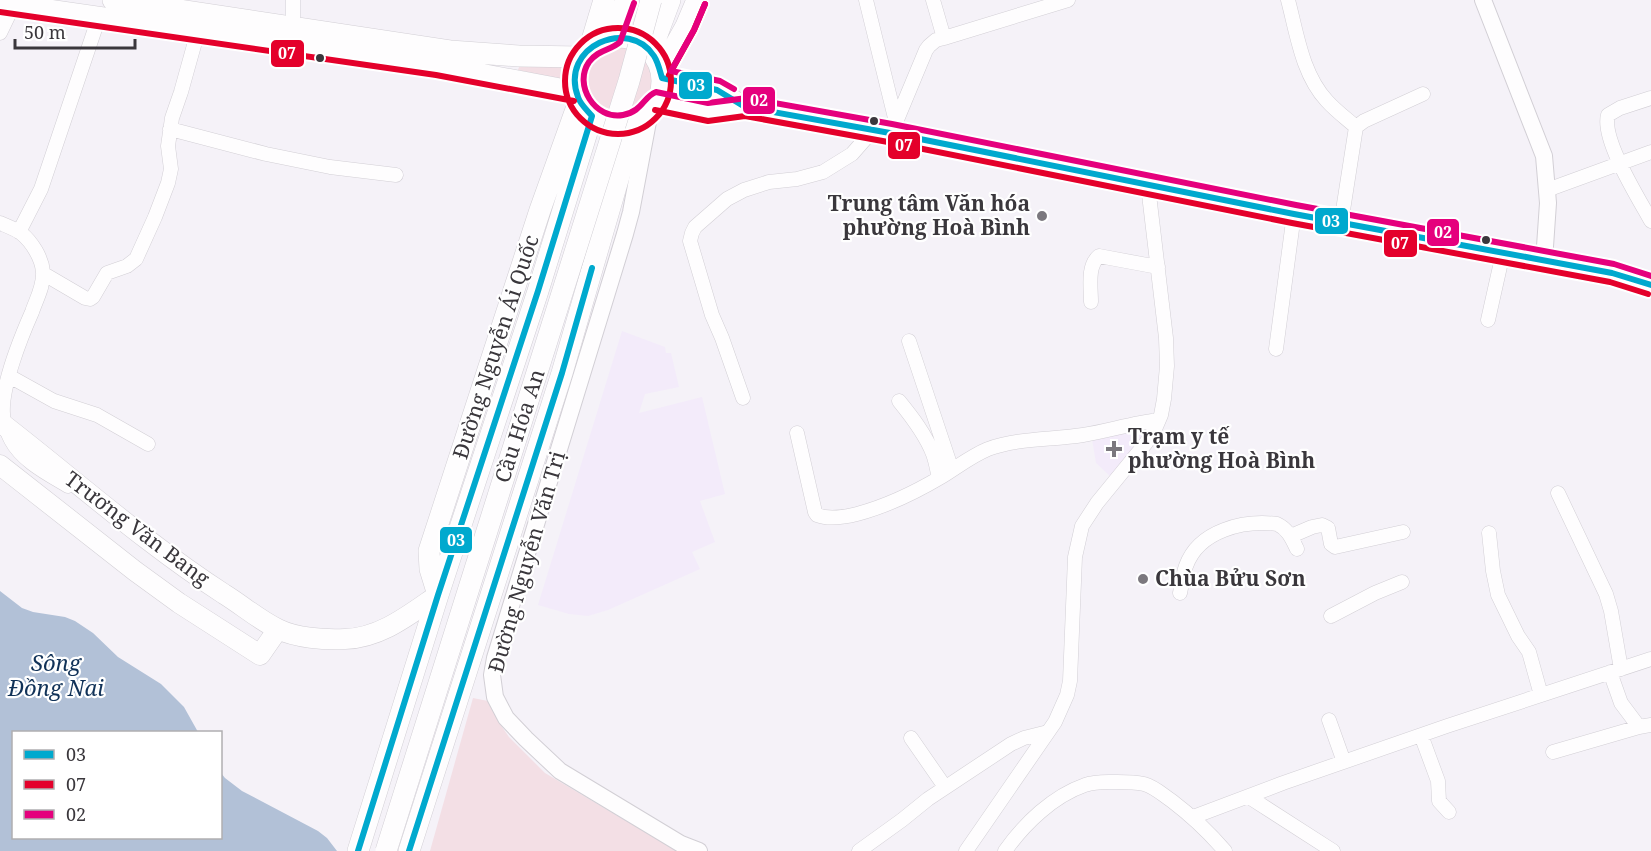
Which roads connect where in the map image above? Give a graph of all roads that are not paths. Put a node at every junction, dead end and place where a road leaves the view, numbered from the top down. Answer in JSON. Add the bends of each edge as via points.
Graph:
{"nodes":[{"id":1,"x":113,"y":0,"type":"edge"},
{"id":2,"x":292,"y":0,"type":"edge"},
{"id":3,"x":604,"y":0,"type":"edge"},
{"id":4,"x":626,"y":0,"type":"edge"},
{"id":5,"x":651,"y":0,"type":"edge"},
{"id":6,"x":670,"y":0,"type":"edge"},
{"id":7,"x":697,"y":0,"type":"edge"},
{"id":8,"x":866,"y":0,"type":"edge"},
{"id":9,"x":933,"y":0,"type":"edge"},
{"id":10,"x":1068,"y":0,"type":"edge"},
{"id":11,"x":1288,"y":0,"type":"edge"},
{"id":12,"x":1483,"y":0,"type":"edge"},
{"id":13,"x":7,"y":3,"type":"edge"},
{"id":14,"x":99,"y":17,"type":"junction"},
{"id":15,"x":293,"y":28,"type":"junction"},
{"id":16,"x":198,"y":32,"type":"junction"},
{"id":17,"x":0,"y":33,"type":"edge"},
{"id":18,"x":613,"y":37,"type":"junction"},
{"id":19,"x":944,"y":38,"type":"junction"},
{"id":20,"x":651,"y":51,"type":"junction"},
{"id":21,"x":586,"y":52,"type":"junction"},
{"id":22,"x":662,"y":75,"type":"junction"},
{"id":23,"x":1423,"y":94,"type":"dead end"},
{"id":24,"x":1651,"y":98,"type":"edge"},
{"id":25,"x":582,"y":103,"type":"junction"},
{"id":26,"x":745,"y":107,"type":"junction"},
{"id":27,"x":647,"y":111,"type":"junction"},
{"id":28,"x":1356,"y":127,"type":"junction"},
{"id":29,"x":886,"y":128,"type":"junction"},
{"id":30,"x":170,"y":129,"type":"junction"},
{"id":31,"x":1651,"y":152,"type":"edge"},
{"id":32,"x":1620,"y":164,"type":"junction"},
{"id":33,"x":396,"y":175,"type":"dead end"},
{"id":34,"x":1148,"y":186,"type":"junction"},
{"id":35,"x":1547,"y":190,"type":"junction"},
{"id":36,"x":614,"y":194,"type":"junction"},
{"id":37,"x":631,"y":212,"type":"junction"},
{"id":38,"x":1294,"y":214,"type":"junction"},
{"id":39,"x":1651,"y":221,"type":"edge"},
{"id":40,"x":1341,"y":222,"type":"junction"},
{"id":41,"x":0,"y":223,"type":"edge"},
{"id":42,"x":19,"y":232,"type":"junction"},
{"id":43,"x":552,"y":242,"type":"junction"},
{"id":44,"x":1503,"y":253,"type":"junction"},
{"id":45,"x":596,"y":255,"type":"junction"},
{"id":46,"x":1544,"y":261,"type":"junction"},
{"id":47,"x":1158,"y":267,"type":"junction"},
{"id":48,"x":44,"y":274,"type":"junction"},
{"id":49,"x":1651,"y":285,"type":"edge"},
{"id":50,"x":1091,"y":302,"type":"dead end"},
{"id":51,"x":1488,"y":320,"type":"dead end"},
{"id":52,"x":909,"y":341,"type":"dead end"},
{"id":53,"x":1276,"y":349,"type":"dead end"},
{"id":54,"x":9,"y":376,"type":"junction"},
{"id":55,"x":743,"y":398,"type":"dead end"},
{"id":56,"x":900,"y":401,"type":"dead end"},
{"id":57,"x":1159,"y":420,"type":"junction"},
{"id":58,"x":3,"y":424,"type":"edge"},
{"id":59,"x":797,"y":433,"type":"dead end"},
{"id":60,"x":148,"y":444,"type":"dead end"},
{"id":61,"x":0,"y":465,"type":"edge"},
{"id":62,"x":952,"y":470,"type":"junction"},
{"id":63,"x":939,"y":478,"type":"junction"},
{"id":64,"x":77,"y":493,"type":"dead end"},
{"id":65,"x":1558,"y":493,"type":"dead end"},
{"id":66,"x":1403,"y":532,"type":"dead end"},
{"id":67,"x":1489,"y":533,"type":"dead end"},
{"id":68,"x":1291,"y":536,"type":"junction"},
{"id":69,"x":1297,"y":549,"type":"dead end"},
{"id":70,"x":1402,"y":582,"type":"dead end"},
{"id":71,"x":1180,"y":593,"type":"dead end"},
{"id":72,"x":437,"y":600,"type":"junction"},
{"id":73,"x":1331,"y":616,"type":"dead end"},
{"id":74,"x":278,"y":629,"type":"junction"},
{"id":75,"x":1651,"y":659,"type":"edge"},
{"id":76,"x":1615,"y":670,"type":"junction"},
{"id":77,"x":1541,"y":695,"type":"junction"},
{"id":78,"x":1329,"y":720,"type":"dead end"},
{"id":79,"x":1645,"y":726,"type":"edge"},
{"id":80,"x":1048,"y":732,"type":"junction"},
{"id":81,"x":1420,"y":735,"type":"junction"},
{"id":82,"x":911,"y":738,"type":"dead end"},
{"id":83,"x":1553,"y":752,"type":"dead end"},
{"id":84,"x":1344,"y":762,"type":"junction"},
{"id":85,"x":945,"y":787,"type":"junction"},
{"id":86,"x":1249,"y":797,"type":"junction"},
{"id":87,"x":1449,"y":812,"type":"dead end"},
{"id":88,"x":1193,"y":817,"type":"junction"},
{"id":89,"x":358,"y":851,"type":"edge"},
{"id":90,"x":386,"y":851,"type":"edge"},
{"id":91,"x":409,"y":851,"type":"edge"},
{"id":92,"x":699,"y":851,"type":"edge"},
{"id":93,"x":859,"y":851,"type":"edge"},
{"id":94,"x":966,"y":851,"type":"edge"},
{"id":95,"x":1005,"y":851,"type":"edge"},
{"id":96,"x":1225,"y":851,"type":"edge"},
{"id":97,"x":1333,"y":851,"type":"edge"}],
"edges":[{"from":1,"to":15,"type":"main road"},
{"from":2,"to":15,"type":"street"},
{"from":3,"to":21,"type":"main road"},
{"from":4,"to":18,"type":"main road"},
{"from":5,"to":90,"type":"main road","name":"Cầu Hóa An","bridge":true},
{"from":6,"to":20,"type":"main road"},
{"from":7,"to":22,"type":"main road"},
{"from":8,"to":29,"type":"street"},
{"from":9,"to":19,"type":"street"},
{"from":10,"to":19,"type":"street"},
{"from":11,"to":28,"type":"street","via":[[1311,77],[1327,101]]},
{"from":12,"to":35,"type":"street","via":[[1540,144]]},
{"from":13,"to":14,"type":"main road"},
{"from":13,"to":17,"type":"street"},
{"from":14,"to":16,"type":"main road"},
{"from":14,"to":42,"type":"street","via":[[41,189]]},
{"from":15,"to":21,"type":"main road","via":[[450,51],[519,56]]},
{"from":16,"to":25,"type":"main road","via":[[447,68]]},
{"from":16,"to":30,"type":"street"},
{"from":18,"to":20,"type":"main road","via":[[640,42]]},
{"from":18,"to":21,"type":"main road","via":[[601,40]]},
{"from":19,"to":29,"type":"street","via":[[929,46]]},
{"from":20,"to":22,"type":"main road"},
{"from":21,"to":25,"type":"main road","via":[[575,74]]},
{"from":22,"to":26,"type":"main road","via":[[717,90]]},
{"from":22,"to":27,"type":"main road","via":[[660,93]]},
{"from":23,"to":28,"type":"street"},
{"from":24,"to":32,"type":"street","via":[[1608,115],[1608,129]]},
{"from":25,"to":27,"type":"main road","via":[[605,122],[615,124]]},
{"from":25,"to":43,"type":"main road","name":"Đường Nguyễn Ái Quốc"},
{"from":25,"to":72,"type":"main road","name":"Đường Nguyễn Ái Quốc","via":[[540,210],[429,551]]},
{"from":26,"to":27,"type":"main road","via":[[708,112]]},
{"from":26,"to":29,"type":"main road"},
{"from":27,"to":36,"type":"main road"},
{"from":27,"to":37,"type":"street","name":"Đường Nguyễn Văn Trị"},
{"from":28,"to":40,"type":"street"},
{"from":29,"to":34,"type":"main road"},
{"from":29,"to":55,"type":"street","via":[[823,172],[744,190],[695,227],[690,241]]},
{"from":30,"to":33,"type":"street","via":[[320,165]]},
{"from":30,"to":48,"type":"street","via":[[170,175],[136,259],[107,273],[90,299]]},
{"from":31,"to":32,"type":"street"},
{"from":32,"to":35,"type":"street"},
{"from":32,"to":39,"type":"street"},
{"from":34,"to":38,"type":"main road"},
{"from":34,"to":47,"type":"street"},
{"from":35,"to":46,"type":"street"},
{"from":36,"to":37,"type":"street","via":[[628,204]]},
{"from":36,"to":45,"type":"main road"},
{"from":37,"to":92,"type":"street","name":"Đường Nguyễn Văn Trị","via":[[495,658],[493,686],[506,718],[560,771]]},
{"from":38,"to":40,"type":"main road"},
{"from":38,"to":53,"type":"street"},
{"from":40,"to":44,"type":"main road"},
{"from":41,"to":42,"type":"street"},
{"from":42,"to":48,"type":"street","via":[[36,251]]},
{"from":43,"to":45,"type":"main road"},
{"from":43,"to":72,"type":"main road","name":"Đường Nguyễn Ái Quốc"},
{"from":44,"to":46,"type":"main road"},
{"from":44,"to":51,"type":"street"},
{"from":45,"to":91,"type":"main road","name":"Cầu Hóa An"},
{"from":46,"to":49,"type":"main road","via":[[1612,273]]},
{"from":47,"to":50,"type":"street","via":[[1099,256],[1091,269]]},
{"from":47,"to":57,"type":"street","via":[[1167,366]]},
{"from":48,"to":54,"type":"street"},
{"from":52,"to":62,"type":"street"},
{"from":54,"to":58,"type":"street"},
{"from":54,"to":60,"type":"street","via":[[54,401],[97,415]]},
{"from":56,"to":63,"type":"street","via":[[929,445]]},
{"from":57,"to":62,"type":"street","via":[[1086,435],[1002,445]]},
{"from":57,"to":80,"type":"street","via":[[1082,526],[1075,557],[1070,681]]},
{"from":58,"to":64,"type":"street","via":[[18,450]]},
{"from":58,"to":74,"type":"main road","name":"Trương Văn Bang","via":[[190,572]]},
{"from":59,"to":63,"type":"street","via":[[817,516],[847,516],[885,505]]},
{"from":61,"to":74,"type":"main road","via":[[135,571],[260,655]]},
{"from":62,"to":63,"type":"street"},
{"from":65,"to":76,"type":"street","via":[[1606,594]]},
{"from":66,"to":68,"type":"street","via":[[1335,547],[1323,525]]},
{"from":67,"to":77,"type":"street","via":[[1498,595],[1529,652]]},
{"from":68,"to":69,"type":"street"},
{"from":68,"to":71,"type":"street","via":[[1281,525],[1268,523],[1216,532],[1191,556]]},
{"from":70,"to":73,"type":"street"},
{"from":72,"to":74,"type":"main road","via":[[369,635],[336,639]]},
{"from":72,"to":89,"type":"main road"},
{"from":75,"to":76,"type":"street"},
{"from":76,"to":77,"type":"street"},
{"from":76,"to":79,"type":"street","via":[[1617,695]]},
{"from":77,"to":81,"type":"street"},
{"from":78,"to":84,"type":"street"},
{"from":79,"to":83,"type":"street"},
{"from":80,"to":85,"type":"street","via":[[1011,744]]},
{"from":80,"to":94,"type":"street"},
{"from":81,"to":84,"type":"street"},
{"from":81,"to":87,"type":"street","via":[[1438,781],[1439,801]]},
{"from":82,"to":85,"type":"street"},
{"from":84,"to":86,"type":"street"},
{"from":85,"to":93,"type":"street"},
{"from":86,"to":88,"type":"street"},
{"from":86,"to":97,"type":"street"},
{"from":88,"to":95,"type":"street","via":[[1145,785],[1087,784],[1051,804]]},
{"from":88,"to":96,"type":"street"}]}
